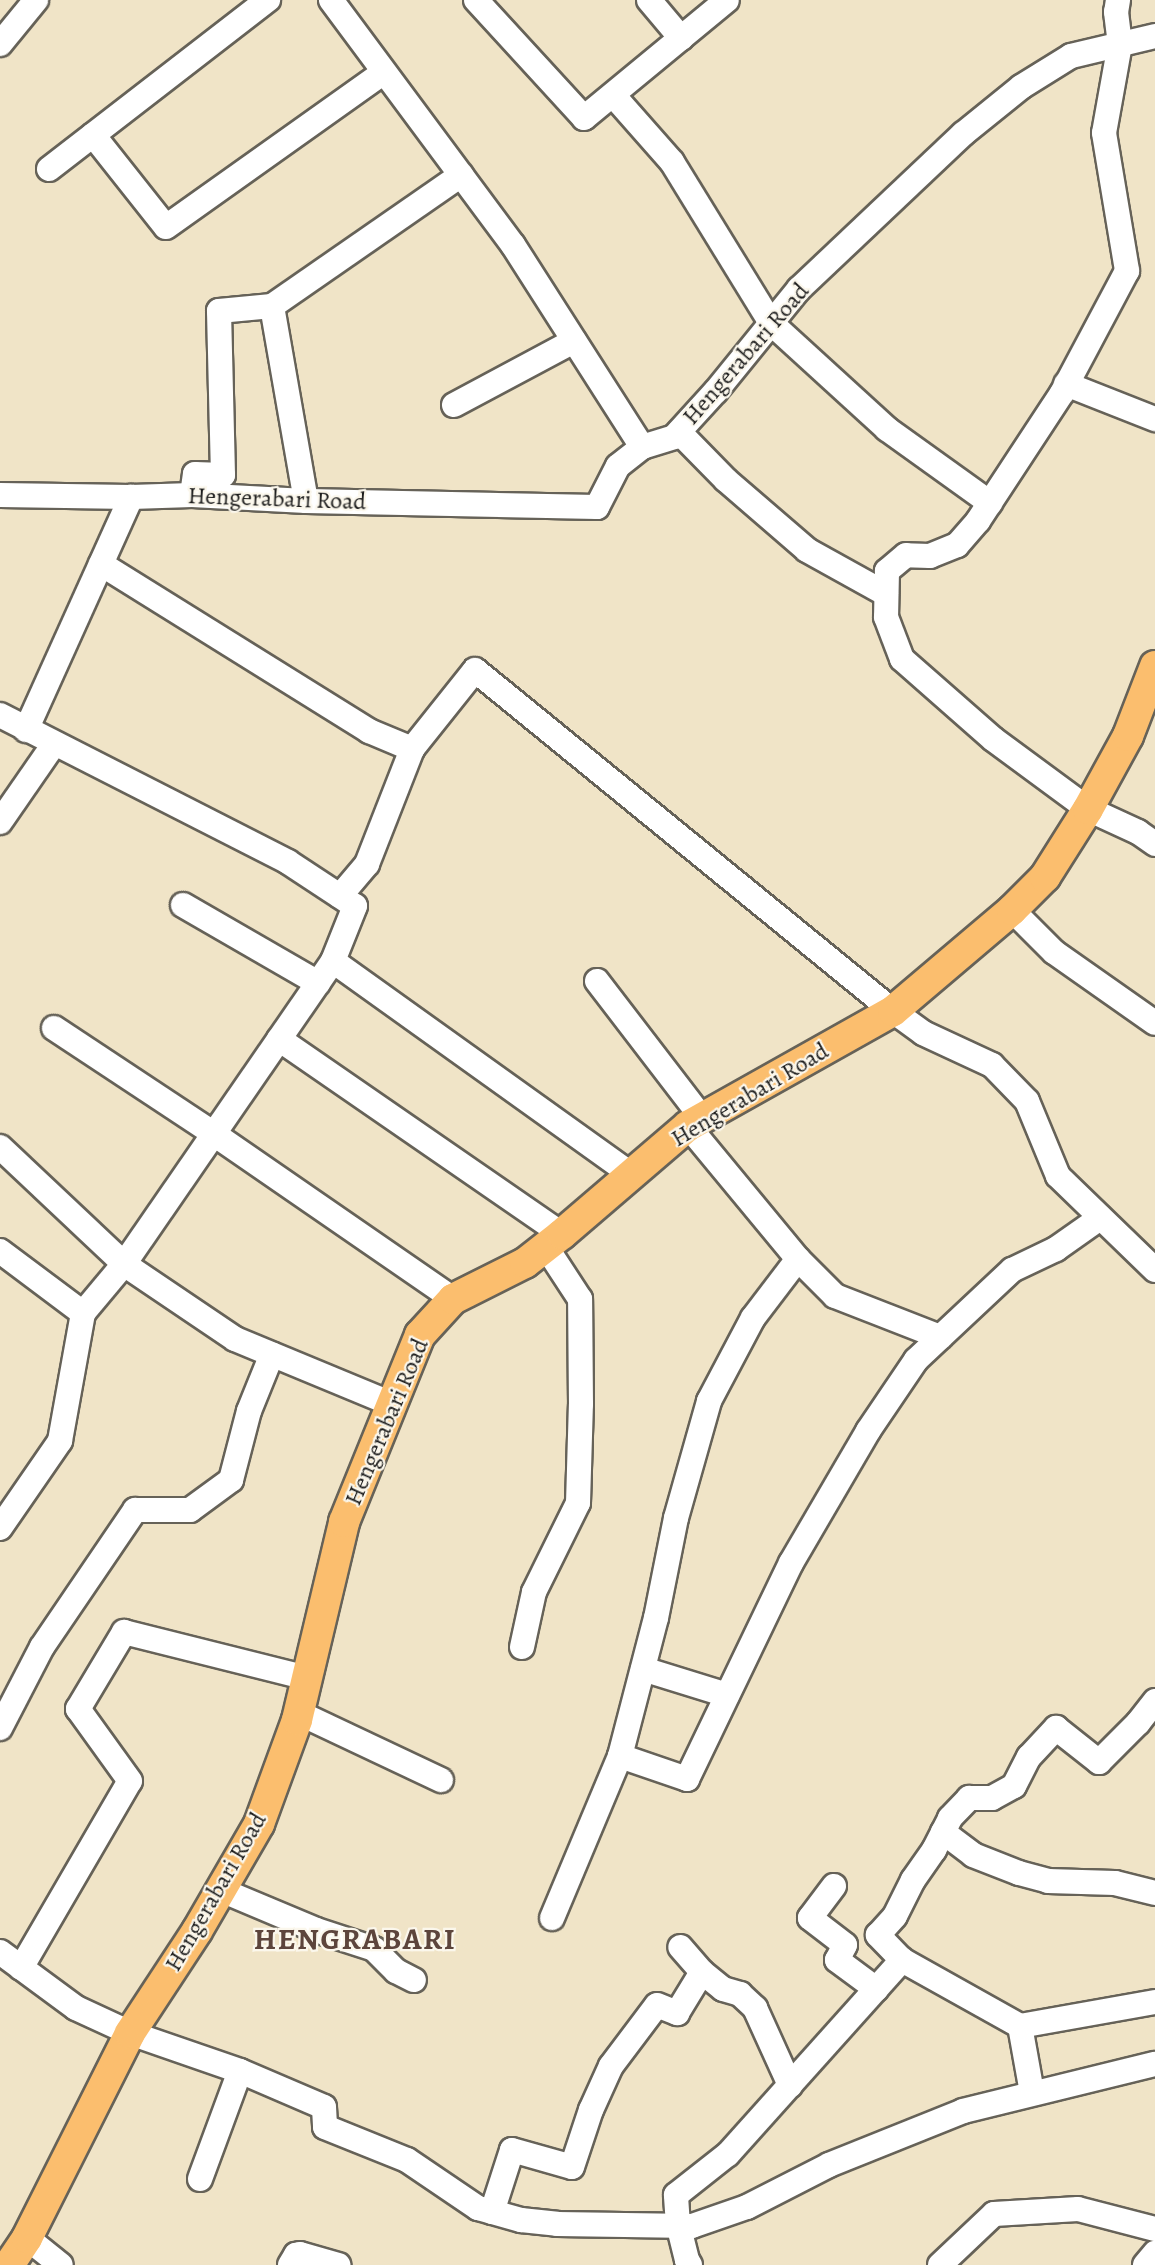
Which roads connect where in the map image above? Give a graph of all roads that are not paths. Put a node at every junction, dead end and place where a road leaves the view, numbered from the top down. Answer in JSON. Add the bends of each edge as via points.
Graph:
{"nodes":[{"id":1,"x":36,"y":0,"type":"edge"},
{"id":2,"x":268,"y":0,"type":"edge"},
{"id":3,"x":331,"y":0,"type":"edge"},
{"id":4,"x":476,"y":0,"type":"edge"},
{"id":5,"x":649,"y":0,"type":"edge"},
{"id":6,"x":727,"y":0,"type":"edge"},
{"id":7,"x":1118,"y":0,"type":"edge"},
{"id":8,"x":1155,"y":36,"type":"edge"},
{"id":9,"x":681,"y":38,"type":"junction"},
{"id":10,"x":0,"y":44,"type":"edge"},
{"id":11,"x":1120,"y":44,"type":"junction"},
{"id":12,"x":384,"y":72,"type":"junction"},
{"id":13,"x":613,"y":95,"type":"junction"},
{"id":14,"x":93,"y":135,"type":"junction"},
{"id":15,"x":49,"y":169,"type":"dead end"},
{"id":16,"x":461,"y":175,"type":"junction"},
{"id":17,"x":272,"y":306,"type":"junction"},
{"id":18,"x":771,"y":323,"type":"junction"},
{"id":19,"x":574,"y":341,"type":"junction"},
{"id":20,"x":1066,"y":384,"type":"junction"},
{"id":21,"x":454,"y":405,"type":"dead end"},
{"id":22,"x":1155,"y":419,"type":"edge"},
{"id":23,"x":679,"y":432,"type":"junction"},
{"id":24,"x":642,"y":447,"type":"junction"},
{"id":25,"x":192,"y":495,"type":"junction"},
{"id":26,"x":131,"y":497,"type":"junction"},
{"id":27,"x":2,"y":499,"type":"edge"},
{"id":28,"x":306,"y":501,"type":"junction"},
{"id":29,"x":990,"y":503,"type":"junction"},
{"id":30,"x":101,"y":564,"type":"junction"},
{"id":31,"x":886,"y":594,"type":"junction"},
{"id":32,"x":1155,"y":666,"type":"edge"},
{"id":33,"x":0,"y":715,"type":"edge"},
{"id":34,"x":26,"y":730,"type":"junction"},
{"id":35,"x":54,"y":744,"type":"junction"},
{"id":36,"x":412,"y":749,"type":"junction"},
{"id":37,"x":1088,"y":809,"type":"junction"},
{"id":38,"x":0,"y":822,"type":"edge"},
{"id":39,"x":1155,"y":844,"type":"edge"},
{"id":40,"x":340,"y":896,"type":"junction"},
{"id":41,"x":183,"y":905,"type":"dead end"},
{"id":42,"x":1012,"y":910,"type":"junction"},
{"id":43,"x":333,"y":961,"type":"junction"},
{"id":44,"x":597,"y":981,"type":"dead end"},
{"id":45,"x":318,"y":984,"type":"junction"},
{"id":46,"x":893,"y":1011,"type":"junction"},
{"id":47,"x":1155,"y":1023,"type":"edge"},
{"id":48,"x":54,"y":1028,"type":"dead end"},
{"id":49,"x":279,"y":1039,"type":"junction"},
{"id":50,"x":695,"y":1122,"type":"junction"},
{"id":51,"x":214,"y":1134,"type":"junction"},
{"id":52,"x":0,"y":1147,"type":"edge"},
{"id":53,"x":631,"y":1174,"type":"junction"},
{"id":54,"x":1100,"y":1218,"type":"junction"},
{"id":55,"x":554,"y":1241,"type":"junction"},
{"id":56,"x":0,"y":1251,"type":"edge"},
{"id":57,"x":798,"y":1259,"type":"junction"},
{"id":58,"x":124,"y":1264,"type":"junction"},
{"id":59,"x":1155,"y":1270,"type":"edge"},
{"id":60,"x":453,"y":1299,"type":"junction"},
{"id":61,"x":83,"y":1314,"type":"junction"},
{"id":62,"x":940,"y":1337,"type":"junction"},
{"id":63,"x":272,"y":1354,"type":"junction"},
{"id":64,"x":392,"y":1404,"type":"junction"},
{"id":65,"x":0,"y":1528,"type":"edge"},
{"id":66,"x":522,"y":1647,"type":"dead end"},
{"id":67,"x":643,"y":1669,"type":"junction"},
{"id":68,"x":307,"y":1678,"type":"junction"},
{"id":69,"x":727,"y":1695,"type":"junction"},
{"id":70,"x":1155,"y":1701,"type":"edge"},
{"id":71,"x":299,"y":1713,"type":"junction"},
{"id":72,"x":0,"y":1728,"type":"edge"},
{"id":73,"x":620,"y":1755,"type":"junction"},
{"id":74,"x":441,"y":1780,"type":"dead end"},
{"id":75,"x":943,"y":1832,"type":"junction"},
{"id":76,"x":834,"y":1886,"type":"dead end"},
{"id":77,"x":221,"y":1890,"type":"junction"},
{"id":78,"x":1155,"y":1893,"type":"edge"},
{"id":79,"x":552,"y":1917,"type":"dead end"},
{"id":80,"x":680,"y":1947,"type":"dead end"},
{"id":81,"x":0,"y":1952,"type":"edge"},
{"id":82,"x":902,"y":1960,"type":"junction"},
{"id":83,"x":21,"y":1968,"type":"junction"},
{"id":84,"x":702,"y":1972,"type":"junction"},
{"id":85,"x":414,"y":1980,"type":"dead end"},
{"id":86,"x":876,"y":1989,"type":"junction"},
{"id":87,"x":1155,"y":2002,"type":"edge"},
{"id":88,"x":1020,"y":2026,"type":"junction"},
{"id":89,"x":130,"y":2033,"type":"junction"},
{"id":90,"x":1155,"y":2064,"type":"edge"},
{"id":91,"x":240,"y":2071,"type":"junction"},
{"id":92,"x":790,"y":2085,"type":"junction"},
{"id":93,"x":1032,"y":2093,"type":"junction"},
{"id":94,"x":200,"y":2179,"type":"dead end"},
{"id":95,"x":492,"y":2212,"type":"junction"},
{"id":96,"x":678,"y":2225,"type":"junction"},
{"id":97,"x":1155,"y":2229,"type":"edge"},
{"id":98,"x":27,"y":2238,"type":"junction"},
{"id":99,"x":1155,"y":2253,"type":"edge"},
{"id":100,"x":9,"y":2265,"type":"edge"},
{"id":101,"x":61,"y":2265,"type":"edge"},
{"id":102,"x":290,"y":2265,"type":"edge"},
{"id":103,"x":338,"y":2265,"type":"edge"},
{"id":104,"x":690,"y":2265,"type":"edge"},
{"id":105,"x":940,"y":2265,"type":"edge"},
{"id":106,"x":1145,"y":2265,"type":"edge"}],
"edges":[{"from":1,"to":10,"type":"street"},
{"from":2,"to":14,"type":"street"},
{"from":3,"to":12,"type":"street"},
{"from":4,"to":13,"type":"street","via":[[584,118]]},
{"from":5,"to":9,"type":"street"},
{"from":6,"to":9,"type":"street"},
{"from":7,"to":11,"type":"street"},
{"from":8,"to":11,"type":"street","name":"Hengerabari Road"},
{"from":9,"to":13,"type":"street"},
{"from":11,"to":18,"type":"street","name":"Hengerabari Road","via":[[1071,56],[1021,87],[963,134],[799,289]]},
{"from":11,"to":20,"type":"street","via":[[1104,133],[1127,271]]},
{"from":12,"to":14,"type":"street","via":[[166,227]]},
{"from":12,"to":16,"type":"street"},
{"from":13,"to":18,"type":"street","via":[[672,162]]},
{"from":14,"to":15,"type":"street"},
{"from":16,"to":17,"type":"street"},
{"from":16,"to":19,"type":"street","via":[[513,245]]},
{"from":17,"to":25,"type":"street","via":[[219,311],[223,475],[195,474]]},
{"from":17,"to":28,"type":"street"},
{"from":18,"to":23,"type":"street","name":"Hengerabari Road"},
{"from":18,"to":29,"type":"street","via":[[887,429]]},
{"from":19,"to":21,"type":"street"},
{"from":19,"to":24,"type":"street"},
{"from":20,"to":22,"type":"street"},
{"from":20,"to":29,"type":"street"},
{"from":23,"to":24,"type":"street","name":"Hengerabari Road"},
{"from":23,"to":31,"type":"street","via":[[726,480],[807,550]]},
{"from":24,"to":28,"type":"street","name":"Hengerabari Road","via":[[618,466],[597,507]]},
{"from":25,"to":26,"type":"street","name":"Hengerabari Road"},
{"from":25,"to":28,"type":"street","name":"Hengerabari Road"},
{"from":26,"to":27,"type":"street","name":"Hengerabari Road"},
{"from":26,"to":30,"type":"street"},
{"from":29,"to":31,"type":"street","via":[[957,545],[930,556],[906,555],[887,571]]},
{"from":30,"to":34,"type":"street"},
{"from":30,"to":36,"type":"street","via":[[369,731]]},
{"from":31,"to":37,"type":"street","via":[[886,617],[902,659],[993,739]]},
{"from":32,"to":37,"type":"main road","name":"Hengerabari Road","via":[[1128,736]]},
{"from":33,"to":34,"type":"street"},
{"from":34,"to":35,"type":"street"},
{"from":35,"to":38,"type":"street"},
{"from":35,"to":40,"type":"street","via":[[288,862]]},
{"from":36,"to":40,"type":"street","via":[[367,864]]},
{"from":36,"to":46,"type":"street","via":[[475,670]]},
{"from":37,"to":39,"type":"street"},
{"from":37,"to":42,"type":"main road","name":"Hengerabari Road","via":[[1045,877]]},
{"from":40,"to":43,"type":"street","via":[[355,906]]},
{"from":41,"to":45,"type":"street"},
{"from":42,"to":46,"type":"main road","name":"Hengerabari Road"},
{"from":42,"to":47,"type":"street","via":[[1054,952]]},
{"from":43,"to":45,"type":"street"},
{"from":43,"to":53,"type":"street"},
{"from":44,"to":50,"type":"street"},
{"from":45,"to":49,"type":"street"},
{"from":46,"to":50,"type":"main road","name":"Hengerabari Road"},
{"from":46,"to":54,"type":"street","via":[[923,1032],[992,1065],[1027,1101],[1058,1176]]},
{"from":48,"to":51,"type":"street"},
{"from":49,"to":51,"type":"street"},
{"from":49,"to":55,"type":"street"},
{"from":50,"to":53,"type":"main road","name":"Hengerabari Road"},
{"from":50,"to":57,"type":"street"},
{"from":51,"to":58,"type":"street"},
{"from":51,"to":60,"type":"street"},
{"from":52,"to":58,"type":"street"},
{"from":53,"to":55,"type":"main road","name":"Hengerabari Road"},
{"from":54,"to":59,"type":"street"},
{"from":54,"to":62,"type":"street","via":[[1056,1249],[1012,1270]]},
{"from":55,"to":60,"type":"main road","name":"Hengerabari Road","via":[[525,1263]]},
{"from":55,"to":66,"type":"street","via":[[580,1299],[578,1503],[534,1592]]},
{"from":56,"to":61,"type":"street"},
{"from":57,"to":62,"type":"street","via":[[835,1296]]},
{"from":57,"to":67,"type":"street","via":[[753,1318],[709,1401],[676,1518]]},
{"from":58,"to":61,"type":"street"},
{"from":58,"to":63,"type":"street","via":[[235,1339]]},
{"from":60,"to":64,"type":"main road","name":"Hengerabari Road","via":[[420,1335]]},
{"from":61,"to":65,"type":"street","via":[[60,1441]]},
{"from":62,"to":69,"type":"street","via":[[916,1360],[868,1431],[791,1563]]},
{"from":63,"to":64,"type":"street"},
{"from":63,"to":72,"type":"street","via":[[249,1411],[231,1480],[190,1510],[135,1510],[42,1647]]},
{"from":64,"to":68,"type":"main road","name":"Hengerabari Road","via":[[344,1522]]},
{"from":67,"to":69,"type":"street"},
{"from":67,"to":73,"type":"street"},
{"from":68,"to":71,"type":"main road","name":"Hengerabari Road"},
{"from":68,"to":83,"type":"street","via":[[124,1632],[78,1709],[130,1781]]},
{"from":69,"to":73,"type":"street","via":[[687,1779]]},
{"from":70,"to":75,"type":"street","via":[[1099,1762],[1056,1728],[1029,1757],[1014,1786],[992,1798],[969,1798]]},
{"from":71,"to":74,"type":"street"},
{"from":71,"to":77,"type":"main road","name":"Hengerabari Road","via":[[260,1824]]},
{"from":73,"to":79,"type":"street"},
{"from":75,"to":78,"type":"street","via":[[973,1855],[1019,1873],[1048,1881],[1115,1883]]},
{"from":75,"to":82,"type":"street","via":[[895,1916],[878,1935]]},
{"from":76,"to":86,"type":"street","via":[[810,1918],[845,1945],[837,1960]]},
{"from":77,"to":85,"type":"street","via":[[316,1930],[374,1949],[396,1971]]},
{"from":77,"to":89,"type":"main road","name":"Hengerabari Road"},
{"from":80,"to":84,"type":"street"},
{"from":81,"to":83,"type":"street"},
{"from":82,"to":86,"type":"street"},
{"from":82,"to":88,"type":"street"},
{"from":83,"to":89,"type":"street","via":[[76,2008]]},
{"from":84,"to":92,"type":"street","via":[[723,1989],[740,1994],[755,2008]]},
{"from":84,"to":95,"type":"street","via":[[677,2013],[657,2005],[611,2066],[572,2167],[512,2150]]},
{"from":86,"to":92,"type":"street"},
{"from":87,"to":88,"type":"street"},
{"from":88,"to":93,"type":"street"},
{"from":89,"to":91,"type":"street"},
{"from":89,"to":98,"type":"main road","name":"Hengerabari Road"},
{"from":90,"to":93,"type":"street"},
{"from":91,"to":94,"type":"street"},
{"from":91,"to":95,"type":"street","via":[[324,2107],[325,2127],[406,2160],[478,2208]]},
{"from":92,"to":96,"type":"street","via":[[728,2154],[676,2195]]},
{"from":93,"to":96,"type":"street","via":[[963,2111],[830,2165],[747,2207],[692,2226]]},
{"from":95,"to":96,"type":"street","via":[[557,2224]]},
{"from":96,"to":104,"type":"street"},
{"from":97,"to":105,"type":"street","via":[[1078,2209],[994,2214]]},
{"from":98,"to":100,"type":"main road","name":"Hengerabari Road"},
{"from":98,"to":101,"type":"street"},
{"from":99,"to":106,"type":"street"},
{"from":102,"to":103,"type":"street","via":[[300,2254]]}]}
